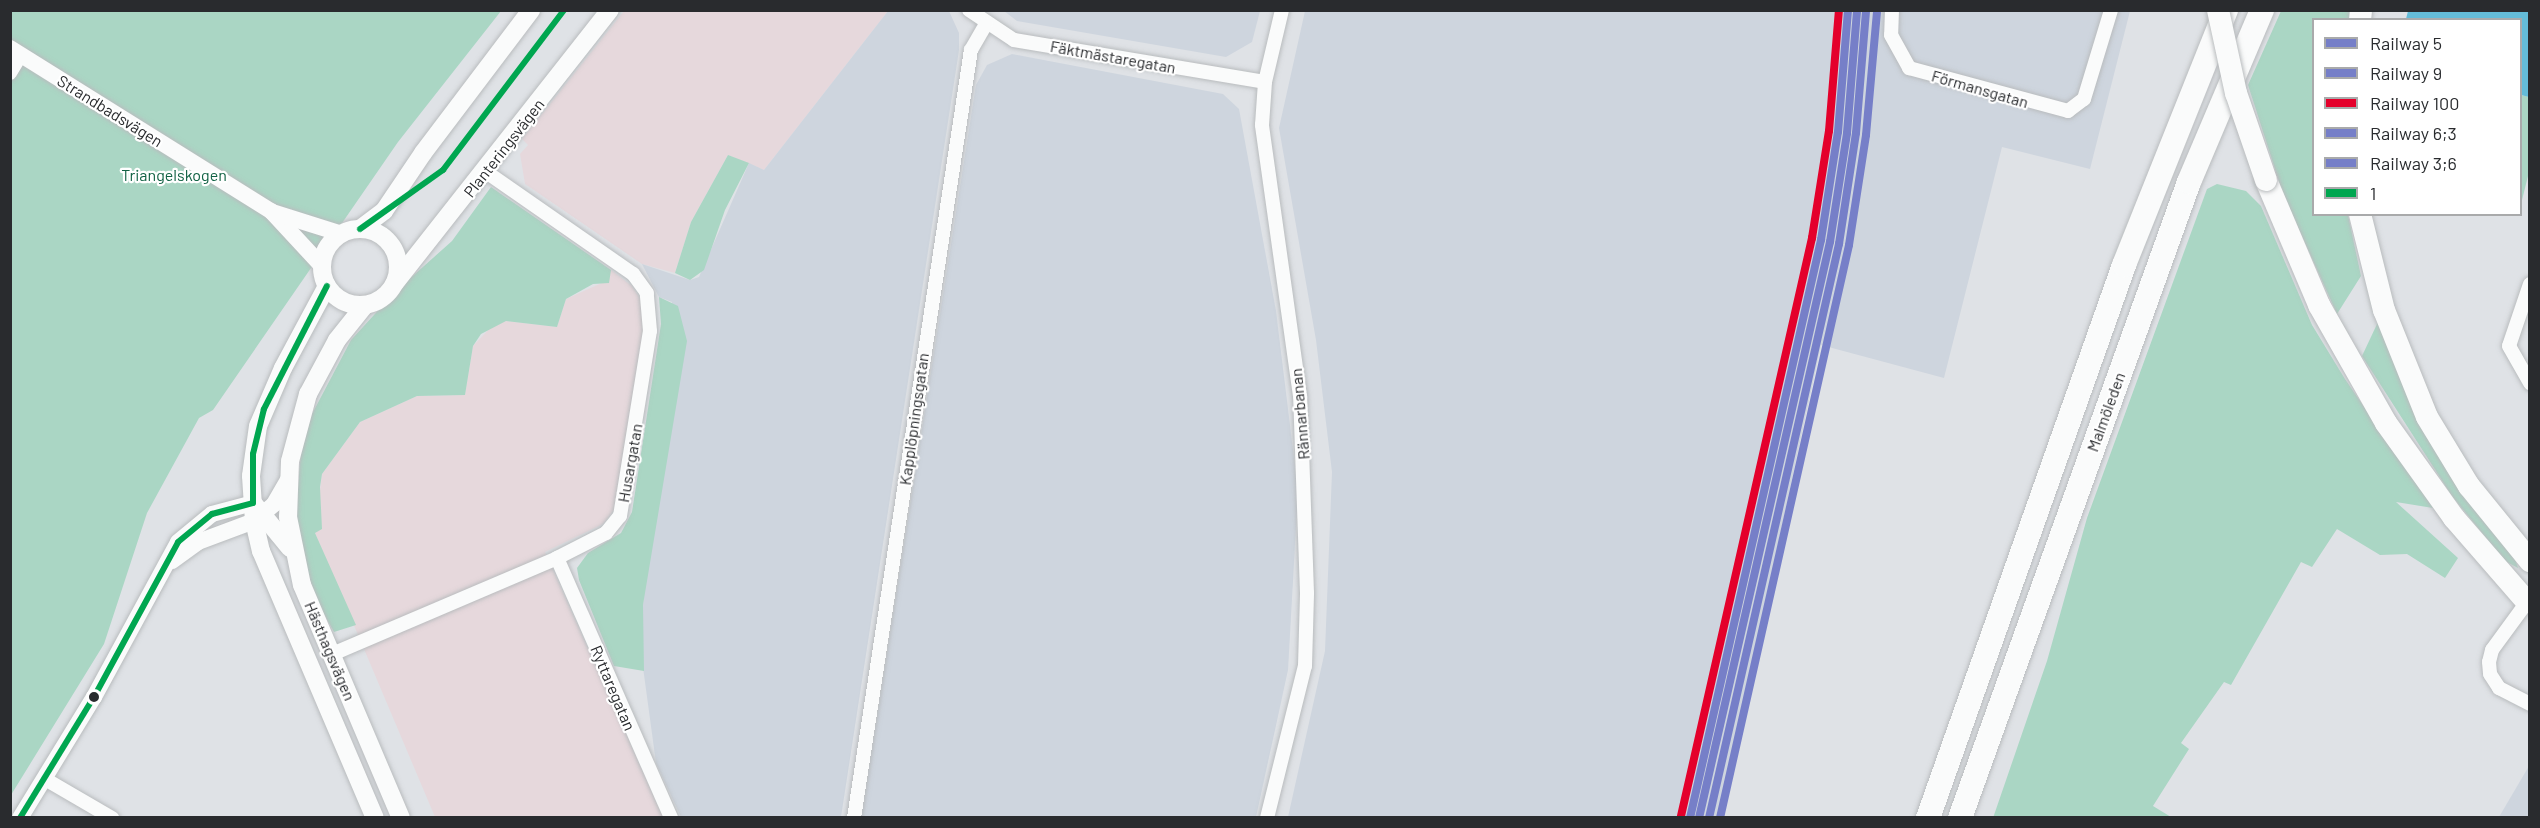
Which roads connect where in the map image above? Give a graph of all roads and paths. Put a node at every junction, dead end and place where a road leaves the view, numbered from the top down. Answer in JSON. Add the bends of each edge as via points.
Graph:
{"nodes":[{"id":1,"x":531,"y":10,"type":"edge"},
{"id":2,"x":610,"y":10,"type":"edge"},
{"id":3,"x":969,"y":10,"type":"edge"},
{"id":4,"x":1282,"y":10,"type":"edge"},
{"id":5,"x":1892,"y":10,"type":"edge"},
{"id":6,"x":2111,"y":10,"type":"edge"},
{"id":7,"x":2218,"y":10,"type":"edge"},
{"id":8,"x":2226,"y":10,"type":"edge"},
{"id":9,"x":2262,"y":10,"type":"edge"},
{"id":10,"x":986,"y":24,"type":"junction"},
{"id":11,"x":16,"y":51,"type":"edge"},
{"id":12,"x":10,"y":73,"type":"edge"},
{"id":13,"x":1265,"y":82,"type":"junction"},
{"id":14,"x":485,"y":171,"type":"junction"},
{"id":15,"x":272,"y":212,"type":"junction"},
{"id":16,"x":2360,"y":216,"type":"edge"},
{"id":17,"x":360,"y":229,"type":"junction"},
{"id":18,"x":342,"y":234,"type":"junction"},
{"id":19,"x":322,"y":266,"type":"junction"},
{"id":20,"x":395,"y":283,"type":"junction"},
{"id":21,"x":2529,"y":284,"type":"edge"},
{"id":22,"x":327,"y":286,"type":"junction"},
{"id":23,"x":364,"y":305,"type":"junction"},
{"id":24,"x":2529,"y":383,"type":"edge"},
{"id":25,"x":289,"y":478,"type":"junction"},
{"id":26,"x":257,"y":513,"type":"junction"},
{"id":27,"x":294,"y":555,"type":"junction"},
{"id":28,"x":557,"y":558,"type":"junction"},
{"id":29,"x":2529,"y":561,"type":"edge"},
{"id":30,"x":2529,"y":602,"type":"edge"},
{"id":31,"x":330,"y":655,"type":"junction"},
{"id":32,"x":2529,"y":704,"type":"edge"},
{"id":33,"x":45,"y":779,"type":"junction"},
{"id":34,"x":20,"y":818,"type":"edge"},
{"id":35,"x":112,"y":818,"type":"edge"},
{"id":36,"x":375,"y":818,"type":"edge"},
{"id":37,"x":401,"y":818,"type":"edge"},
{"id":38,"x":671,"y":818,"type":"edge"},
{"id":39,"x":854,"y":818,"type":"edge"},
{"id":40,"x":1267,"y":818,"type":"edge"},
{"id":41,"x":1928,"y":818,"type":"edge"},
{"id":42,"x":1959,"y":818,"type":"edge"}],
"edges":[{"from":1,"to":17,"type":"main road","via":[[384,211]]},
{"from":2,"to":14,"type":"main road","name":"Planteringsvägen"},
{"from":3,"to":10,"type":"street","name":"Fäktmästaregatan"},
{"from":4,"to":13,"type":"street","name":"Rännarbanan"},
{"from":5,"to":6,"type":"street","name":"Förmansgatan","via":[[1891,35],[1909,68],[2068,111],[2084,99]]},
{"from":7,"to":30,"type":"highway","bridge":true,"via":[[2236,93],[2266,180],[2335,335],[2442,502]]},
{"from":8,"to":41,"type":"highway","name":"Malmöleden","via":[[2124,265]]},
{"from":9,"to":42,"type":"highway","name":"Malmöleden","via":[[2189,182]]},
{"from":10,"to":13,"type":"street","name":"Fäktmästaregatan","via":[[1014,40]]},
{"from":10,"to":39,"type":"street","name":"Kapplöpningsgatan","via":[[971,50]]},
{"from":11,"to":12,"type":"street"},
{"from":11,"to":15,"type":"street","name":"Strandbadsvägen"},
{"from":13,"to":40,"type":"street","name":"Rännarbanan","via":[[1265,170],[1300,396],[1306,582],[1305,666]]},
{"from":14,"to":20,"type":"main road","name":"Planteringsvägen"},
{"from":14,"to":28,"type":"street","name":"Husargatan","via":[[633,274],[650,300],[650,331],[620,516],[606,533]]},
{"from":15,"to":18,"type":"street","name":"Strandbadsvägen"},
{"from":15,"to":19,"type":"street","name":"Strandbadsvägen"},
{"from":16,"to":29,"type":"highway","via":[[2370,265],[2411,382],[2444,448],[2487,511]]},
{"from":17,"to":18,"type":"main road"},
{"from":17,"to":20,"type":"main road","via":[[372,231],[390,244],[398,264]]},
{"from":18,"to":19,"type":"main road","via":[[330,244]]},
{"from":19,"to":22,"type":"main road"},
{"from":20,"to":23,"type":"main road","via":[[379,300]]},
{"from":21,"to":24,"type":"street","via":[[2508,346]]},
{"from":22,"to":23,"type":"main road","via":[[339,299]]},
{"from":22,"to":26,"type":"main road","via":[[261,417],[253,454]]},
{"from":23,"to":25,"type":"main road","via":[[337,340],[308,394],[293,446]]},
{"from":25,"to":26,"type":"street"},
{"from":25,"to":27,"type":"main road","name":"Hästhagsvägen","via":[[288,517]]},
{"from":26,"to":27,"type":"main road"},
{"from":26,"to":33,"type":"street","via":[[225,508],[194,525],[178,542]]},
{"from":26,"to":36,"type":"main road","name":"Hästhagsvägen","via":[[261,551]]},
{"from":27,"to":31,"type":"main road","name":"Hästhagsvägen"},
{"from":28,"to":31,"type":"street","name":"Husargatan"},
{"from":28,"to":38,"type":"street","name":"Ryttaregatan"},
{"from":30,"to":32,"type":"street","via":[[2492,650],[2489,668],[2499,688]]},
{"from":31,"to":37,"type":"main road","name":"Hästhagsvägen"},
{"from":33,"to":34,"type":"street"},
{"from":33,"to":35,"type":"street"}]}
